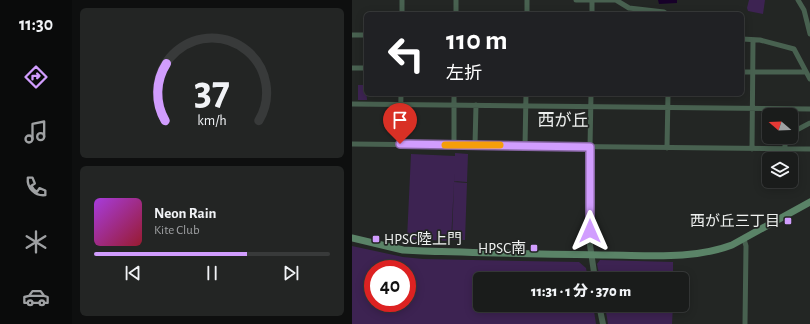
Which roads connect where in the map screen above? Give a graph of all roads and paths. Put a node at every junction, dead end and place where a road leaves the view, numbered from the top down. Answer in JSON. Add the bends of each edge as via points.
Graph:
{"nodes":[{"id":1,"x":402,"y":0,"type":"edge"},
{"id":2,"x":456,"y":0,"type":"edge"},
{"id":3,"x":527,"y":0,"type":"edge"},
{"id":4,"x":576,"y":0,"type":"edge"},
{"id":5,"x":592,"y":0,"type":"edge"},
{"id":6,"x":798,"y":0,"type":"edge"},
{"id":7,"x":402,"y":12,"type":"edge"},
{"id":8,"x":456,"y":12,"type":"edge"},
{"id":9,"x":527,"y":12,"type":"edge"},
{"id":10,"x":592,"y":12,"type":"edge"},
{"id":11,"x":664,"y":12,"type":"edge"},
{"id":12,"x":810,"y":34,"type":"edge"},
{"id":13,"x":352,"y":35,"type":"edge"},
{"id":14,"x":364,"y":35,"type":"edge"},
{"id":15,"x":744,"y":39,"type":"edge"},
{"id":16,"x":754,"y":40,"type":"junction"},
{"id":17,"x":352,"y":68,"type":"edge"},
{"id":18,"x":364,"y":68,"type":"edge"},
{"id":19,"x":744,"y":72,"type":"edge"},
{"id":20,"x":753,"y":72,"type":"junction"},
{"id":21,"x":806,"y":72,"type":"junction"},
{"id":22,"x":810,"y":79,"type":"edge"},
{"id":23,"x":401,"y":96,"type":"edge"},
{"id":24,"x":454,"y":96,"type":"edge"},
{"id":25,"x":526,"y":96,"type":"edge"},
{"id":26,"x":591,"y":96,"type":"edge"},
{"id":27,"x":668,"y":96,"type":"edge"},
{"id":28,"x":352,"y":104,"type":"edge"},
{"id":29,"x":401,"y":104,"type":"junction"},
{"id":30,"x":454,"y":105,"type":"junction"},
{"id":31,"x":476,"y":105,"type":"junction"},
{"id":32,"x":526,"y":106,"type":"junction"},
{"id":33,"x":590,"y":107,"type":"junction"},
{"id":34,"x":667,"y":108,"type":"junction"},
{"id":35,"x":753,"y":108,"type":"junction"},
{"id":36,"x":810,"y":109,"type":"edge"},
{"id":37,"x":810,"y":123,"type":"edge"},
{"id":38,"x":798,"y":129,"type":"edge"},
{"id":39,"x":352,"y":144,"type":"edge"},
{"id":40,"x":400,"y":144,"type":"junction"},
{"id":41,"x":785,"y":144,"type":"edge"},
{"id":42,"x":454,"y":145,"type":"junction"},
{"id":43,"x":475,"y":145,"type":"junction"},
{"id":44,"x":525,"y":146,"type":"junction"},
{"id":45,"x":590,"y":147,"type":"junction"},
{"id":46,"x":667,"y":148,"type":"junction"},
{"id":47,"x":785,"y":148,"type":"junction"},
{"id":48,"x":752,"y":149,"type":"junction"},
{"id":49,"x":810,"y":149,"type":"edge"},
{"id":50,"x":810,"y":202,"type":"edge"},
{"id":51,"x":352,"y":238,"type":"edge"},
{"id":52,"x":744,"y":239,"type":"junction"},
{"id":53,"x":591,"y":254,"type":"junction"},
{"id":54,"x":594,"y":272,"type":"edge"},
{"id":55,"x":601,"y":312,"type":"edge"},
{"id":56,"x":603,"y":324,"type":"edge"},
{"id":57,"x":745,"y":324,"type":"edge"}],
"edges":[{"from":1,"to":7,"type":"street"},
{"from":2,"to":8,"type":"street"},
{"from":3,"to":9,"type":"street"},
{"from":4,"to":5,"type":"street"},
{"from":5,"to":10,"type":"street"},
{"from":5,"to":11,"type":"street","via":[[616,0],[624,7]]},
{"from":6,"to":12,"type":"street","via":[[804,10]]},
{"from":13,"to":14,"type":"street"},
{"from":15,"to":16,"type":"street"},
{"from":16,"to":20,"type":"street"},
{"from":16,"to":21,"type":"street","via":[[794,49]]},
{"from":17,"to":18,"type":"street"},
{"from":19,"to":20,"type":"street"},
{"from":20,"to":21,"type":"street"},
{"from":20,"to":35,"type":"street"},
{"from":21,"to":22,"type":"street"},
{"from":23,"to":29,"type":"street"},
{"from":24,"to":30,"type":"street"},
{"from":25,"to":32,"type":"street"},
{"from":26,"to":33,"type":"street"},
{"from":27,"to":34,"type":"street"},
{"from":28,"to":29,"type":"street"},
{"from":29,"to":30,"type":"street"},
{"from":29,"to":40,"type":"street"},
{"from":30,"to":31,"type":"street"},
{"from":30,"to":42,"type":"street"},
{"from":31,"to":32,"type":"street"},
{"from":31,"to":43,"type":"street"},
{"from":32,"to":33,"type":"street"},
{"from":32,"to":44,"type":"street"},
{"from":33,"to":34,"type":"street"},
{"from":33,"to":45,"type":"street"},
{"from":34,"to":35,"type":"street"},
{"from":34,"to":46,"type":"street"},
{"from":35,"to":36,"type":"street"},
{"from":35,"to":48,"type":"street"},
{"from":37,"to":38,"type":"street"},
{"from":39,"to":40,"type":"street"},
{"from":40,"to":42,"type":"street"},
{"from":41,"to":47,"type":"street"},
{"from":42,"to":43,"type":"street"},
{"from":43,"to":44,"type":"street"},
{"from":44,"to":45,"type":"street"},
{"from":45,"to":46,"type":"street"},
{"from":45,"to":53,"type":"street"},
{"from":46,"to":48,"type":"street"},
{"from":47,"to":48,"type":"street"},
{"from":47,"to":49,"type":"street"},
{"from":50,"to":52,"type":"main road"},
{"from":51,"to":53,"type":"main road","via":[[413,251]]},
{"from":52,"to":53,"type":"main road","via":[[720,249],[697,254]]},
{"from":52,"to":57,"type":"street"},
{"from":53,"to":54,"type":"street"},
{"from":55,"to":56,"type":"street"}]}
